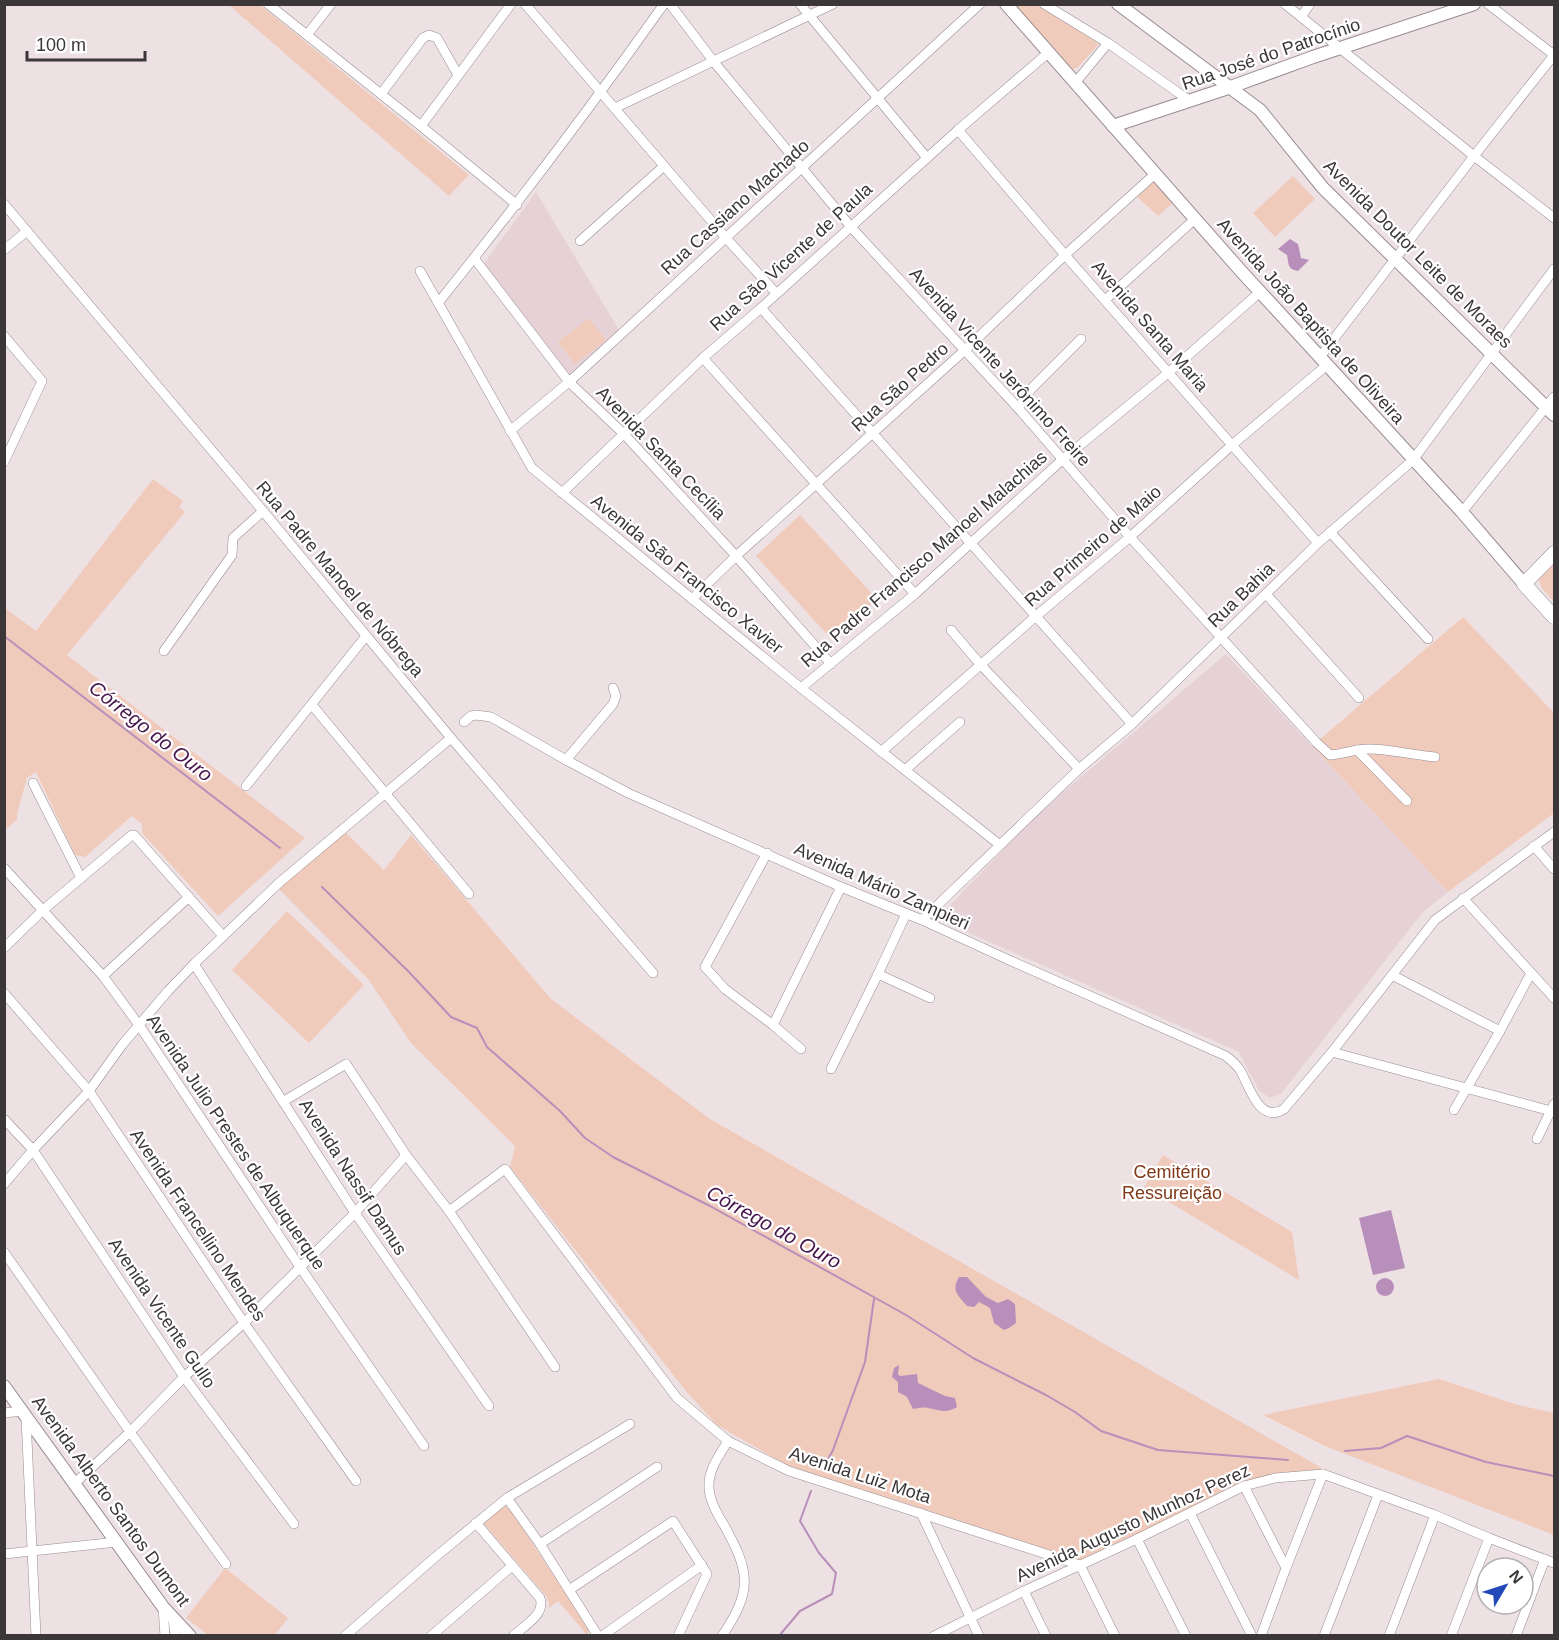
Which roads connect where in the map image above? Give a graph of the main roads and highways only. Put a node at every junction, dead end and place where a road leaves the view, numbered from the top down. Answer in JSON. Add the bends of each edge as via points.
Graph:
{"nodes":[{"id":1,"x":1554,"y":553,"type":"edge"},
{"id":2,"x":1554,"y":616,"type":"edge"}],
"edges":[{"from":1,"to":2,"type":"main road","via":[[1524,584]]}]}
